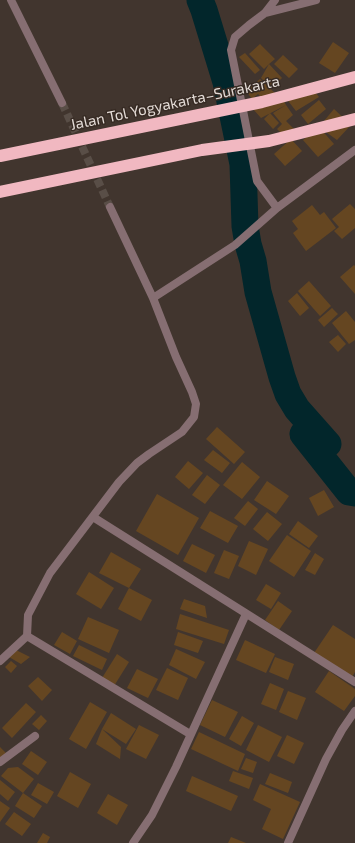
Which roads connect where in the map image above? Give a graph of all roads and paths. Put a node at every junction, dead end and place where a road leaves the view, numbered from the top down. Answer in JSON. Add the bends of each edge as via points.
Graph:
{"nodes":[{"id":1,"x":12,"y":0,"type":"edge"},
{"id":2,"x":275,"y":0,"type":"edge"},
{"id":3,"x":316,"y":0,"type":"edge"},
{"id":4,"x":265,"y":13,"type":"junction"},
{"id":5,"x":355,"y":77,"type":"edge"},
{"id":6,"x":62,"y":103,"type":"tunnel mouth"},
{"id":7,"x":355,"y":119,"type":"edge"},
{"id":8,"x":355,"y":150,"type":"edge"},
{"id":9,"x":0,"y":156,"type":"edge"},
{"id":10,"x":0,"y":192,"type":"edge"},
{"id":11,"x":110,"y":207,"type":"tunnel mouth"},
{"id":12,"x":277,"y":208,"type":"junction"},
{"id":13,"x":153,"y":298,"type":"junction"},
{"id":14,"x":93,"y":517,"type":"junction"},
{"id":15,"x":246,"y":614,"type":"junction"},
{"id":16,"x":27,"y":636,"type":"junction"},
{"id":17,"x":0,"y":661,"type":"edge"},
{"id":18,"x":355,"y":682,"type":"edge"},
{"id":19,"x":355,"y":711,"type":"edge"},
{"id":20,"x":190,"y":734,"type":"junction"},
{"id":21,"x":35,"y":736,"type":"dead end"},
{"id":22,"x":0,"y":762,"type":"edge"},
{"id":23,"x":133,"y":843,"type":"edge"},
{"id":24,"x":288,"y":843,"type":"edge"}],
"edges":[{"from":1,"to":6,"type":"street"},
{"from":2,"to":4,"type":"street"},
{"from":3,"to":4,"type":"street"},
{"from":4,"to":12,"type":"street","via":[[235,37],[231,50],[257,181]]},
{"from":5,"to":9,"type":"highway","name":"Jalan Tol Yogyakarta–Surakarta","via":[[262,102]]},
{"from":7,"to":10,"type":"highway","via":[[269,142],[202,150]]},
{"from":8,"to":12,"type":"street"},
{"from":11,"to":13,"type":"street"},
{"from":12,"to":13,"type":"street","via":[[235,245]]},
{"from":13,"to":14,"type":"street","via":[[192,392],[196,404],[194,417],[182,432],[137,463]]},
{"from":14,"to":15,"type":"street"},
{"from":14,"to":16,"type":"street","via":[[50,573],[28,616]]},
{"from":15,"to":18,"type":"street"},
{"from":15,"to":20,"type":"street"},
{"from":16,"to":17,"type":"street"},
{"from":16,"to":20,"type":"street"},
{"from":19,"to":24,"type":"street","via":[[326,758]]},
{"from":20,"to":23,"type":"street","via":[[152,815]]},
{"from":21,"to":22,"type":"street"}]}
